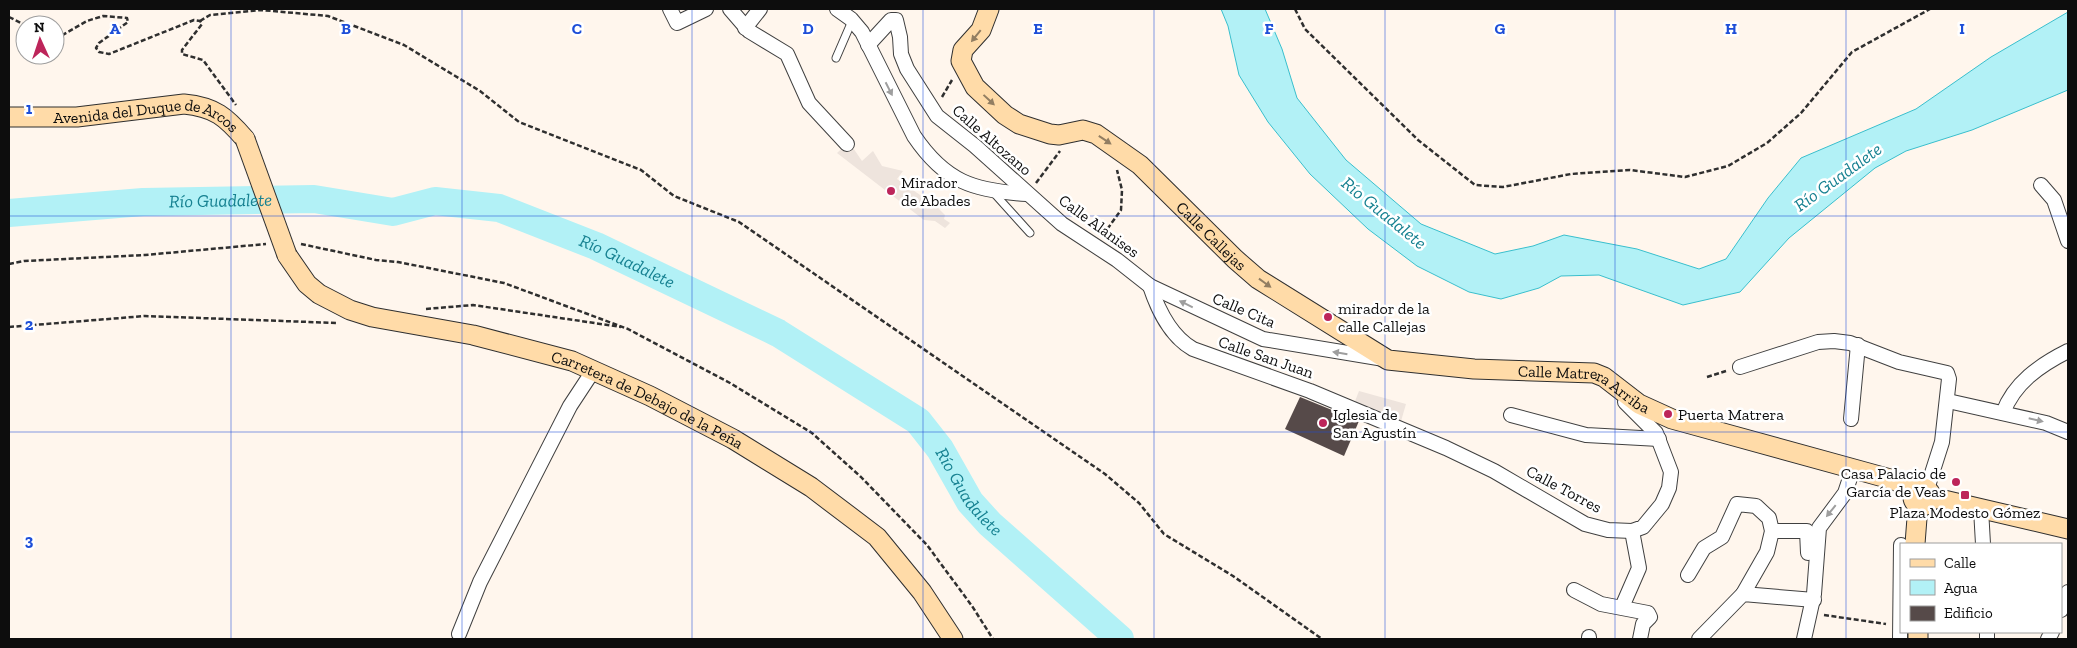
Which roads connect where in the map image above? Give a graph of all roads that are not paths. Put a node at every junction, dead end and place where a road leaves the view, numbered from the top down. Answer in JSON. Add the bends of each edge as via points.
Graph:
{"nodes":[{"id":1,"x":670,"y":9,"type":"edge"},
{"id":2,"x":706,"y":9,"type":"edge"},
{"id":3,"x":730,"y":9,"type":"edge"},
{"id":4,"x":760,"y":9,"type":"edge"},
{"id":5,"x":989,"y":9,"type":"edge"},
{"id":6,"x":846,"y":13,"type":"edge"},
{"id":7,"x":745,"y":28,"type":"junction"},
{"id":8,"x":868,"y":45,"type":"junction"},
{"id":9,"x":836,"y":58,"type":"dead end"},
{"id":10,"x":9,"y":117,"type":"edge"},
{"id":11,"x":245,"y":140,"type":"joint"},
{"id":12,"x":846,"y":144,"type":"dead end"},
{"id":13,"x":2041,"y":185,"type":"dead end"},
{"id":14,"x":993,"y":192,"type":"junction"},
{"id":15,"x":1027,"y":194,"type":"junction"},
{"id":16,"x":1030,"y":233,"type":"dead end"},
{"id":17,"x":2068,"y":241,"type":"edge"},
{"id":18,"x":1150,"y":286,"type":"junction"},
{"id":19,"x":1858,"y":346,"type":"junction"},
{"id":20,"x":2068,"y":351,"type":"edge"},
{"id":21,"x":1388,"y":360,"type":"junction"},
{"id":22,"x":1740,"y":367,"type":"road end"},
{"id":23,"x":1493,"y":370,"type":"joint"},
{"id":24,"x":593,"y":371,"type":"junction"},
{"id":25,"x":1614,"y":384,"type":"junction"},
{"id":26,"x":1948,"y":402,"type":"junction"},
{"id":27,"x":2003,"y":413,"type":"junction"},
{"id":28,"x":1511,"y":415,"type":"dead end"},
{"id":29,"x":1851,"y":419,"type":"dead end"},
{"id":30,"x":1399,"y":428,"type":"joint"},
{"id":31,"x":2068,"y":432,"type":"edge"},
{"id":32,"x":1659,"y":438,"type":"junction"},
{"id":33,"x":1853,"y":469,"type":"junction"},
{"id":34,"x":1923,"y":495,"type":"junction"},
{"id":35,"x":1981,"y":509,"type":"junction"},
{"id":36,"x":1770,"y":525,"type":"junction"},
{"id":37,"x":2068,"y":529,"type":"edge"},
{"id":38,"x":1632,"y":531,"type":"junction"},
{"id":39,"x":1908,"y":542,"type":"edge"},
{"id":40,"x":1982,"y":543,"type":"edge"},
{"id":41,"x":1816,"y":565,"type":"junction"},
{"id":42,"x":1688,"y":575,"type":"dead end"},
{"id":43,"x":1574,"y":590,"type":"dead end"},
{"id":44,"x":2068,"y":592,"type":"edge"},
{"id":45,"x":1743,"y":594,"type":"junction"},
{"id":46,"x":1812,"y":606,"type":"junction"},
{"id":47,"x":1622,"y":607,"type":"junction"},
{"id":48,"x":2062,"y":607,"type":"edge"},
{"id":49,"x":459,"y":634,"type":"dead end"},
{"id":50,"x":954,"y":639,"type":"edge"},
{"id":51,"x":1640,"y":639,"type":"edge"},
{"id":52,"x":1699,"y":639,"type":"edge"},
{"id":53,"x":1804,"y":639,"type":"edge"}],
"edges":[{"from":1,"to":2,"type":"street","via":[[676,23]]},
{"from":3,"to":7,"type":"street"},
{"from":4,"to":7,"type":"street"},
{"from":5,"to":21,"type":"street","name":"Calle Callejas","one_way":true,"via":[[981,30],[962,50],[961,61],[975,87],[1011,120],[1059,135],[1087,131],[1124,153],[1258,279]]},
{"from":6,"to":8,"type":"street"},
{"from":6,"to":9,"type":"lane"},
{"from":7,"to":12,"type":"street","via":[[788,54],[809,103]]},
{"from":8,"to":14,"type":"street","one_way":true,"via":[[924,151],[958,179],[975,188]]},
{"from":8,"to":15,"type":"street","name":"Calle Altozano","via":[[891,20],[896,20],[904,62],[933,112]]},
{"from":10,"to":11,"type":"street","name":"Avenida del Duque de Arcos","via":[[77,117],[197,105],[221,114]]},
{"from":11,"to":24,"type":"street","name":"Carretera de Debajo de la Peña","bridge":true,"via":[[287,256],[307,284],[319,294],[372,317],[473,335],[572,361]]},
{"from":13,"to":17,"type":"street","via":[[2054,200]]},
{"from":14,"to":15,"type":"street"},
{"from":14,"to":16,"type":"lane"},
{"from":15,"to":18,"type":"street","name":"Calle Alanises","via":[[1062,224]]},
{"from":21,"to":18,"type":"street","name":"Calle Cita","one_way":true,"via":[[1263,339]]},
{"from":18,"to":30,"type":"street","name":"Calle San Juan","via":[[1166,321],[1192,349],[1310,391]]},
{"from":19,"to":22,"type":"street","via":[[1844,342],[1818,342]]},
{"from":19,"to":26,"type":"street","via":[[1899,362],[1947,373]]},
{"from":19,"to":29,"type":"street"},
{"from":20,"to":27,"type":"street","via":[[2018,386],[2010,395]]},
{"from":21,"to":23,"type":"street","name":"Calle Callejas"},
{"from":23,"to":25,"type":"street","name":"Calle Matrera Arriba","via":[[1581,371],[1604,377]]},
{"from":24,"to":49,"type":"street","via":[[570,406],[484,573]]},
{"from":24,"to":50,"type":"street","name":"Carretera de Debajo de la Peña","via":[[733,439],[811,487],[877,537],[922,592]]},
{"from":25,"to":32,"type":"street","via":[[1618,394]]},
{"from":25,"to":33,"type":"street","name":"Calle Matrera Arriba","via":[[1640,404],[1672,419]]},
{"from":26,"to":27,"type":"street"},
{"from":26,"to":34,"type":"street","via":[[1942,442]]},
{"from":27,"to":31,"type":"street","one_way":true,"via":[[2046,422]]},
{"from":28,"to":32,"type":"street","via":[[1586,435]]},
{"from":30,"to":38,"type":"street","name":"Calle Torres","via":[[1494,471],[1585,524],[1608,530]]},
{"from":32,"to":38,"type":"street","via":[[1671,472],[1669,488],[1657,511],[1643,527]]},
{"from":33,"to":34,"type":"street","name":"Calle Matrera Arriba","via":[[1894,480]]},
{"from":33,"to":41,"type":"street","one_way":true,"via":[[1845,493],[1819,528]]},
{"from":34,"to":35,"type":"street"},
{"from":34,"to":39,"type":"street"},
{"from":35,"to":37,"type":"street"},
{"from":35,"to":40,"type":"street"},
{"from":36,"to":41,"type":"street","via":[[1807,531],[1809,565]]},
{"from":36,"to":42,"type":"street","via":[[1756,506],[1737,504],[1722,536],[1704,548]]},
{"from":36,"to":45,"type":"street","via":[[1768,552]]},
{"from":38,"to":47,"type":"street","via":[[1638,568]]},
{"from":41,"to":46,"type":"street"},
{"from":43,"to":47,"type":"street","via":[[1601,604]]},
{"from":44,"to":48,"type":"street"},
{"from":45,"to":46,"type":"street"},
{"from":45,"to":52,"type":"street"},
{"from":46,"to":53,"type":"street"},
{"from":47,"to":51,"type":"street","via":[[1650,615],[1643,624]]}]}
